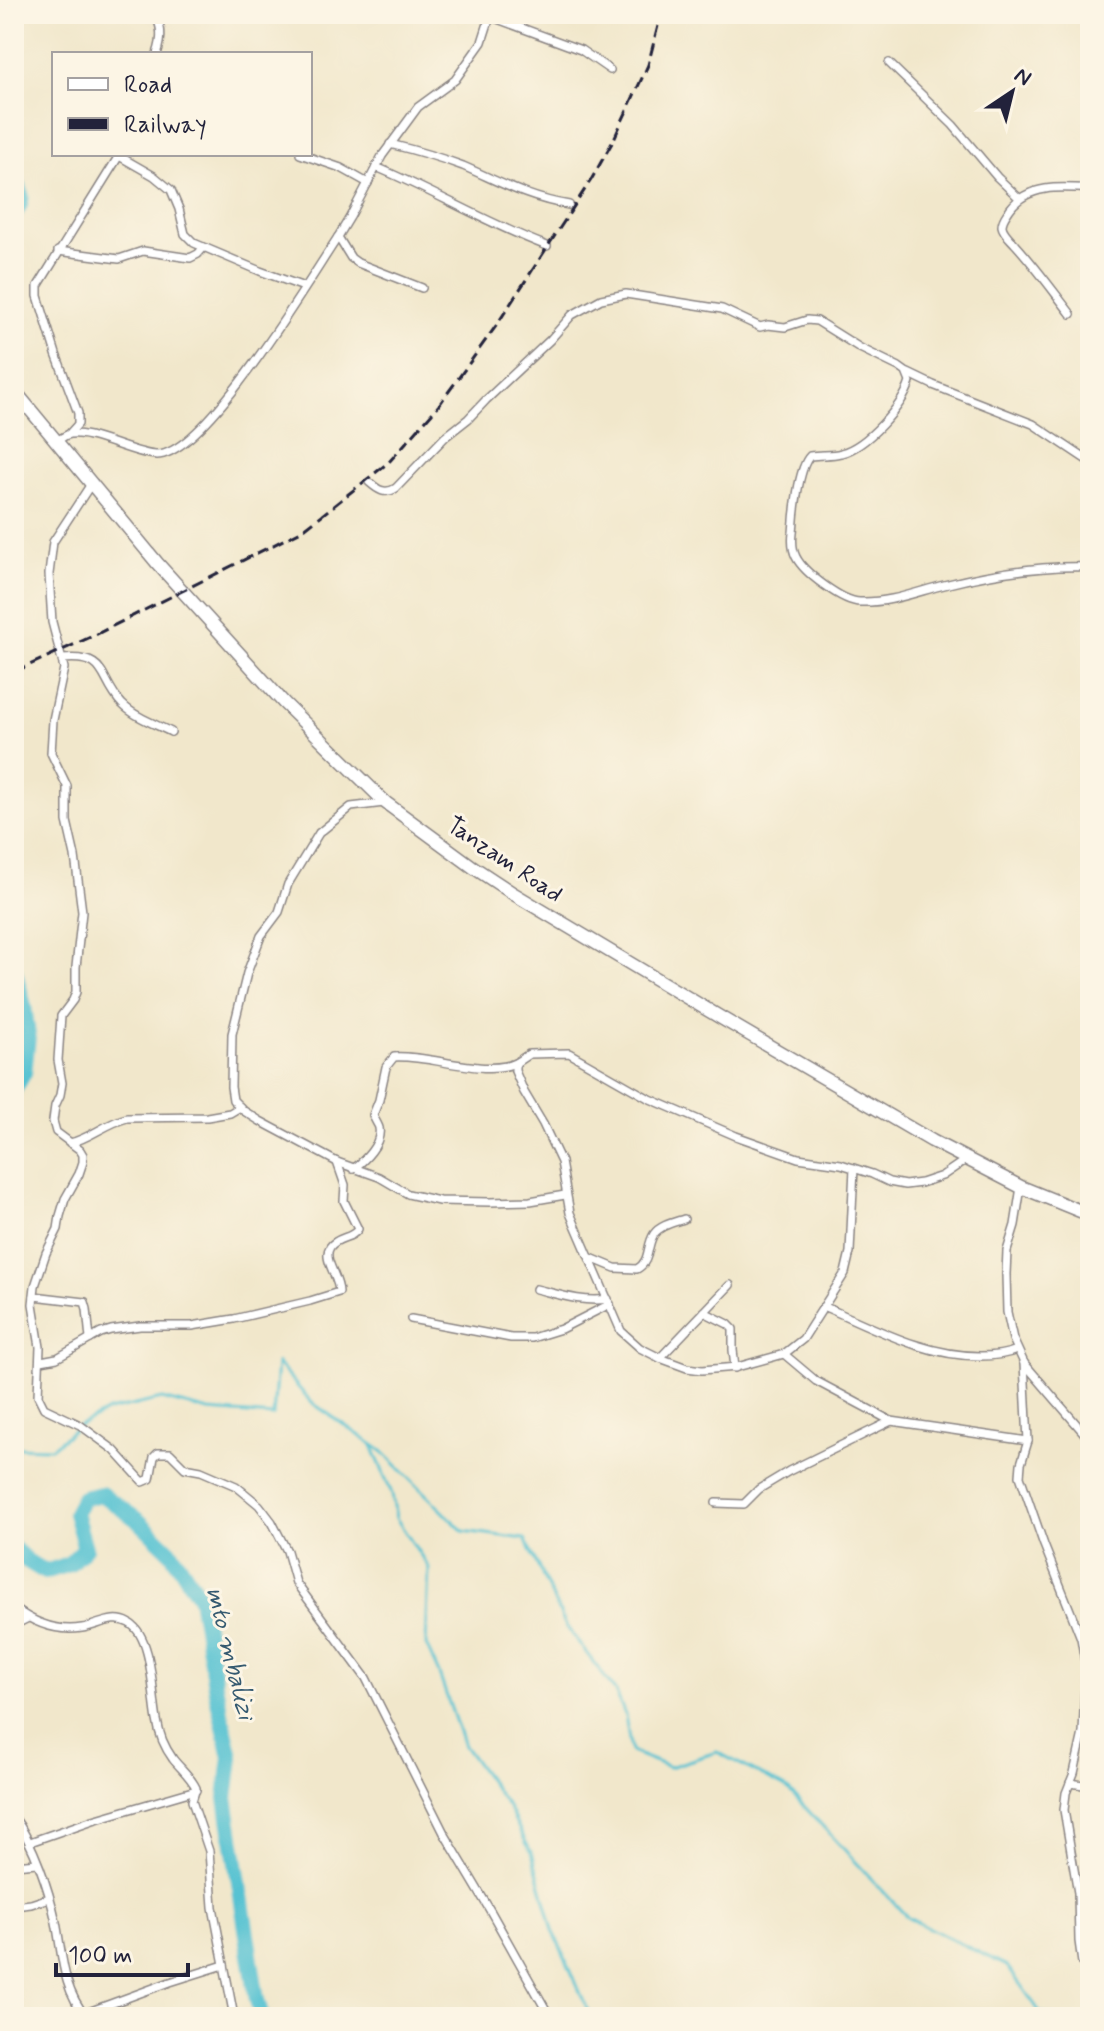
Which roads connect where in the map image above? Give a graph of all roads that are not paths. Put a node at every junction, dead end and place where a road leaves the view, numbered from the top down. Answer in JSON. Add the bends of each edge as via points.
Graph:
{"nodes":[{"id":1,"x":155,"y":14,"type":"edge"},
{"id":2,"x":487,"y":15,"type":"edge"},
{"id":3,"x":160,"y":52,"type":"edge"},
{"id":4,"x":889,"y":63,"type":"dead end"},
{"id":5,"x":610,"y":70,"type":"dead end"},
{"id":6,"x":390,"y":144,"type":"junction"},
{"id":7,"x":118,"y":156,"type":"edge"},
{"id":8,"x":121,"y":156,"type":"edge"},
{"id":9,"x":306,"y":156,"type":"edge"},
{"id":10,"x":376,"y":167,"type":"junction"},
{"id":11,"x":368,"y":183,"type":"junction"},
{"id":12,"x":1090,"y":189,"type":"edge"},
{"id":13,"x":1019,"y":198,"type":"junction"},
{"id":14,"x":569,"y":205,"type":"dead end"},
{"id":15,"x":338,"y":237,"type":"junction"},
{"id":16,"x":547,"y":246,"type":"dead end"},
{"id":17,"x":204,"y":247,"type":"junction"},
{"id":18,"x":58,"y":251,"type":"junction"},
{"id":19,"x":304,"y":287,"type":"junction"},
{"id":20,"x":422,"y":288,"type":"dead end"},
{"id":21,"x":1071,"y":314,"type":"dead end"},
{"id":22,"x":906,"y":372,"type":"junction"},
{"id":23,"x":14,"y":390,"type":"edge"},
{"id":24,"x":69,"y":434,"type":"junction"},
{"id":25,"x":56,"y":441,"type":"junction"},
{"id":26,"x":1090,"y":462,"type":"edge"},
{"id":27,"x":369,"y":482,"type":"dead end"},
{"id":28,"x":91,"y":484,"type":"junction"},
{"id":29,"x":1090,"y":567,"type":"edge"},
{"id":30,"x":63,"y":659,"type":"junction"},
{"id":31,"x":171,"y":732,"type":"dead end"},
{"id":32,"x":386,"y":803,"type":"junction"},
{"id":33,"x":517,"y":1062,"type":"junction"},
{"id":34,"x":240,"y":1107,"type":"junction"},
{"id":35,"x":70,"y":1143,"type":"junction"},
{"id":36,"x":967,"y":1159,"type":"junction"},
{"id":37,"x":337,"y":1162,"type":"junction"},
{"id":38,"x":854,"y":1168,"type":"junction"},
{"id":39,"x":353,"y":1169,"type":"junction"},
{"id":40,"x":1021,"y":1187,"type":"junction"},
{"id":41,"x":565,"y":1195,"type":"junction"},
{"id":42,"x":1090,"y":1215,"type":"edge"},
{"id":43,"x":684,"y":1219,"type":"dead end"},
{"id":44,"x":589,"y":1257,"type":"junction"},
{"id":45,"x":730,"y":1285,"type":"dead end"},
{"id":46,"x":536,"y":1289,"type":"dead end"},
{"id":47,"x":34,"y":1296,"type":"junction"},
{"id":48,"x":609,"y":1302,"type":"junction"},
{"id":49,"x":825,"y":1307,"type":"junction"},
{"id":50,"x":704,"y":1312,"type":"junction"},
{"id":51,"x":411,"y":1319,"type":"dead end"},
{"id":52,"x":90,"y":1339,"type":"junction"},
{"id":53,"x":1017,"y":1350,"type":"junction"},
{"id":54,"x":784,"y":1354,"type":"junction"},
{"id":55,"x":660,"y":1358,"type":"junction"},
{"id":56,"x":41,"y":1361,"type":"junction"},
{"id":57,"x":1024,"y":1363,"type":"junction"},
{"id":58,"x":735,"y":1368,"type":"junction"},
{"id":59,"x":891,"y":1421,"type":"junction"},
{"id":60,"x":1090,"y":1440,"type":"edge"},
{"id":61,"x":1028,"y":1441,"type":"junction"},
{"id":62,"x":716,"y":1503,"type":"dead end"},
{"id":63,"x":14,"y":1608,"type":"edge"},
{"id":64,"x":28,"y":1618,"type":"junction"},
{"id":65,"x":14,"y":1625,"type":"edge"},
{"id":66,"x":1088,"y":1695,"type":"edge"},
{"id":67,"x":1070,"y":1783,"type":"junction"},
{"id":68,"x":1090,"y":1786,"type":"edge"},
{"id":69,"x":196,"y":1790,"type":"junction"},
{"id":70,"x":14,"y":1817,"type":"edge"},
{"id":71,"x":30,"y":1842,"type":"junction"},
{"id":72,"x":37,"y":1863,"type":"junction"},
{"id":73,"x":14,"y":1865,"type":"edge"},
{"id":74,"x":49,"y":1898,"type":"junction"},
{"id":75,"x":14,"y":1906,"type":"edge"},
{"id":76,"x":1082,"y":1963,"type":"dead end"},
{"id":77,"x":224,"y":1965,"type":"junction"},
{"id":78,"x":231,"y":2015,"type":"edge"},
{"id":79,"x":85,"y":2016,"type":"edge"},
{"id":80,"x":550,"y":2017,"type":"edge"}],
"edges":[{"from":1,"to":3,"type":"street"},
{"from":2,"to":5,"type":"street","via":[[581,50]]},
{"from":2,"to":6,"type":"street","via":[[482,42],[455,80],[418,107]]},
{"from":4,"to":13,"type":"street"},
{"from":6,"to":10,"type":"street"},
{"from":6,"to":14,"type":"street"},
{"from":7,"to":18,"type":"street"},
{"from":8,"to":17,"type":"street","via":[[167,185],[185,234]]},
{"from":9,"to":11,"type":"street"},
{"from":10,"to":11,"type":"street"},
{"from":10,"to":16,"type":"street"},
{"from":11,"to":15,"type":"street"},
{"from":12,"to":13,"type":"street","via":[[1037,190]]},
{"from":13,"to":21,"type":"street","via":[[1002,228]]},
{"from":15,"to":19,"type":"street"},
{"from":15,"to":20,"type":"street","via":[[358,263]]},
{"from":17,"to":18,"type":"street","via":[[190,258],[143,251],[119,259]]},
{"from":17,"to":19,"type":"street"},
{"from":18,"to":24,"type":"street","via":[[37,290],[78,413],[78,424]]},
{"from":19,"to":24,"type":"street","via":[[236,388],[178,448],[148,454]]},
{"from":22,"to":26,"type":"street","via":[[1033,424]]},
{"from":22,"to":27,"type":"street","via":[[817,321],[760,327],[722,309],[626,294],[608,296],[572,315],[396,488],[384,492]]},
{"from":22,"to":29,"type":"street","via":[[910,382],[905,395],[863,442],[842,453],[806,460],[793,531],[794,552],[802,565],[842,598],[856,602],[906,597],[942,585],[1050,566]]},
{"from":23,"to":25,"type":"highway","name":"Tanzam Road"},
{"from":24,"to":25,"type":"street"},
{"from":25,"to":28,"type":"highway","name":"Tanzam Road"},
{"from":28,"to":30,"type":"street","via":[[53,542],[51,554],[52,622]]},
{"from":28,"to":32,"type":"highway","name":"Tanzam Road","via":[[284,703]]},
{"from":30,"to":31,"type":"street","via":[[97,665],[125,707]]},
{"from":30,"to":35,"type":"street","via":[[51,753],[67,786],[67,821],[82,912],[76,992],[60,1021],[62,1083],[53,1121],[56,1132]]},
{"from":32,"to":34,"type":"street","via":[[351,807],[319,833],[261,936],[232,1034],[231,1087]]},
{"from":32,"to":36,"type":"highway","name":"Tanzam Road","via":[[514,894]]},
{"from":33,"to":38,"type":"street","via":[[529,1054],[569,1053],[648,1098],[736,1136],[798,1158]]},
{"from":33,"to":39,"type":"street","via":[[493,1067],[394,1057],[386,1067],[373,1115],[379,1136]]},
{"from":33,"to":41,"type":"street","via":[[524,1092],[561,1162]]},
{"from":34,"to":35,"type":"street","via":[[207,1117],[127,1118]]},
{"from":34,"to":37,"type":"street"},
{"from":35,"to":47,"type":"street","via":[[82,1152],[83,1162],[65,1199]]},
{"from":36,"to":38,"type":"street","via":[[942,1176],[913,1185]]},
{"from":36,"to":40,"type":"highway","name":"Tanzam Road"},
{"from":37,"to":39,"type":"street"},
{"from":37,"to":52,"type":"street","via":[[344,1201],[358,1229],[328,1250],[339,1292],[234,1319],[124,1328]]},
{"from":38,"to":49,"type":"street","via":[[850,1252],[845,1273]]},
{"from":39,"to":41,"type":"street","via":[[408,1194],[439,1201],[530,1201]]},
{"from":40,"to":42,"type":"highway","name":"Tanzam Road"},
{"from":40,"to":53,"type":"street","via":[[1006,1274],[1007,1312]]},
{"from":41,"to":44,"type":"street"},
{"from":43,"to":44,"type":"street","via":[[655,1233],[646,1261],[637,1269],[608,1267]]},
{"from":44,"to":48,"type":"street"},
{"from":45,"to":50,"type":"street"},
{"from":46,"to":48,"type":"street"},
{"from":47,"to":52,"type":"street","via":[[85,1302]]},
{"from":47,"to":56,"type":"street"},
{"from":48,"to":51,"type":"street","via":[[561,1329],[532,1338]]},
{"from":48,"to":55,"type":"street","via":[[624,1335]]},
{"from":49,"to":53,"type":"street","via":[[941,1353],[986,1356]]},
{"from":49,"to":54,"type":"street","via":[[803,1339]]},
{"from":50,"to":55,"type":"street"},
{"from":50,"to":58,"type":"street","via":[[733,1329]]},
{"from":52,"to":56,"type":"street"},
{"from":53,"to":57,"type":"street"},
{"from":54,"to":58,"type":"street"},
{"from":54,"to":59,"type":"street","via":[[816,1381]]},
{"from":55,"to":58,"type":"street","via":[[687,1368]]},
{"from":56,"to":80,"type":"street","via":[[40,1403],[114,1450],[143,1482],[150,1479],[154,1457],[170,1453],[185,1468],[236,1486],[266,1513],[287,1551],[296,1583],[366,1678],[444,1833]]},
{"from":57,"to":60,"type":"street"},
{"from":57,"to":61,"type":"street"},
{"from":59,"to":61,"type":"street"},
{"from":59,"to":62,"type":"street","via":[[789,1471],[744,1504]]},
{"from":61,"to":66,"type":"street","via":[[1020,1476],[1081,1638]]},
{"from":63,"to":64,"type":"street"},
{"from":64,"to":65,"type":"street"},
{"from":64,"to":69,"type":"street","via":[[60,1630],[117,1619],[137,1629],[148,1661],[159,1732]]},
{"from":66,"to":67,"type":"street"},
{"from":67,"to":68,"type":"street"},
{"from":67,"to":76,"type":"street","via":[[1064,1810],[1078,1893]]},
{"from":69,"to":71,"type":"street"},
{"from":69,"to":77,"type":"street","via":[[192,1801],[209,1851]]},
{"from":70,"to":71,"type":"street"},
{"from":71,"to":72,"type":"street"},
{"from":72,"to":73,"type":"street"},
{"from":72,"to":74,"type":"street"},
{"from":74,"to":75,"type":"street"},
{"from":74,"to":79,"type":"street","via":[[67,1984]]},
{"from":77,"to":78,"type":"street"},
{"from":77,"to":79,"type":"street"}]}
